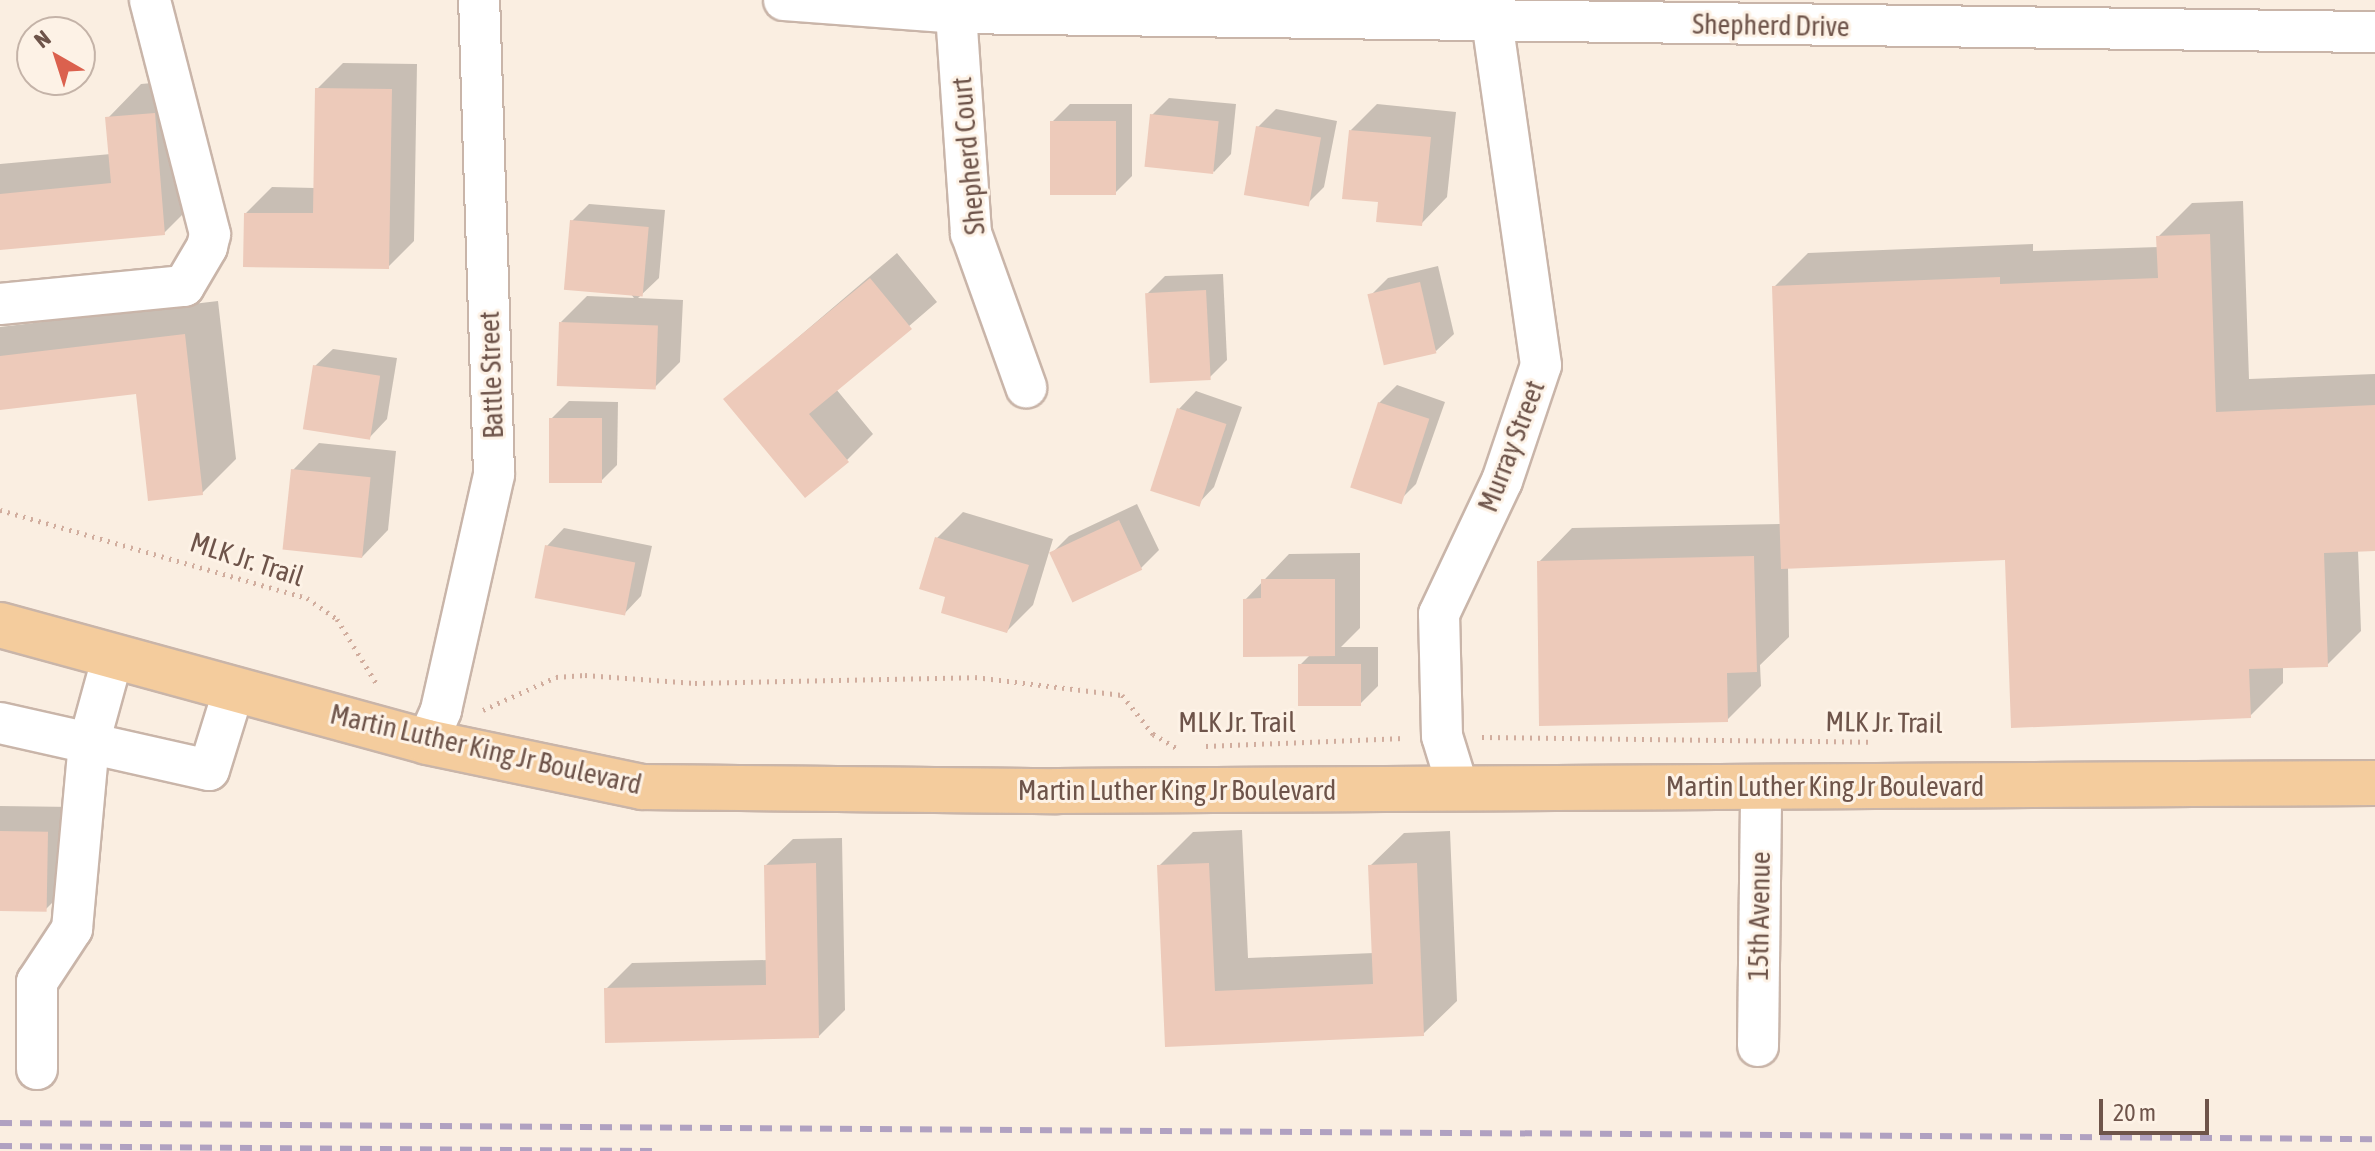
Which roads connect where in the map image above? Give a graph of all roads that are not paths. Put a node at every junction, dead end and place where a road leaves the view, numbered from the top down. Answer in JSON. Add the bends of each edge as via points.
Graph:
{"nodes":[{"id":1,"x":150,"y":0,"type":"edge"},
{"id":2,"x":479,"y":0,"type":"edge"},
{"id":3,"x":784,"y":0,"type":"edge"},
{"id":4,"x":1489,"y":11,"type":"edge"},
{"id":5,"x":956,"y":13,"type":"junction"},
{"id":6,"x":2375,"y":32,"type":"edge"},
{"id":7,"x":0,"y":304,"type":"edge"},
{"id":8,"x":1026,"y":387,"type":"dead end"},
{"id":9,"x":0,"y":625,"type":"edge"},
{"id":10,"x":113,"y":656,"type":"junction"},
{"id":11,"x":234,"y":689,"type":"junction"},
{"id":12,"x":0,"y":723,"type":"edge"},
{"id":13,"x":434,"y":726,"type":"junction"},
{"id":14,"x":89,"y":743,"type":"junction"},
{"id":15,"x":2375,"y":783,"type":"edge"},
{"id":16,"x":1761,"y":786,"type":"junction"},
{"id":17,"x":1458,"y":788,"type":"junction"},
{"id":18,"x":1758,"y":1046,"type":"dead end"},
{"id":19,"x":37,"y":1069,"type":"dead end"}],
"edges":[{"from":1,"to":7,"type":"street","via":[[210,234],[207,247],[184,286]]},
{"from":2,"to":13,"type":"street","name":"Battle Street","via":[[494,474]]},
{"from":3,"to":5,"type":"street","name":"Shepherd Drive"},
{"from":4,"to":5,"type":"street","name":"Shepherd Drive"},
{"from":4,"to":6,"type":"street","name":"Shepherd Drive"},
{"from":4,"to":17,"type":"street","name":"Murray Street","via":[[1541,365],[1502,481],[1439,614],[1442,736]]},
{"from":5,"to":8,"type":"street","name":"Shepherd Court","via":[[971,233]]},
{"from":9,"to":10,"type":"main road","name":"Martin Luther King Jr Boulevard"},
{"from":10,"to":11,"type":"main road","name":"Martin Luther King Jr Boulevard"},
{"from":10,"to":14,"type":"street"},
{"from":11,"to":13,"type":"main road","name":"Martin Luther King Jr Boulevard"},
{"from":11,"to":14,"type":"street","via":[[209,770]]},
{"from":12,"to":14,"type":"street"},
{"from":13,"to":17,"type":"main road","name":"Martin Luther King Jr Boulevard","via":[[642,787]]},
{"from":14,"to":19,"type":"street","via":[[72,929],[37,982]]},
{"from":15,"to":16,"type":"main road","name":"Martin Luther King Jr Boulevard"},
{"from":16,"to":17,"type":"main road","name":"Martin Luther King Jr Boulevard"},
{"from":16,"to":18,"type":"street","name":"15th Avenue"}]}
